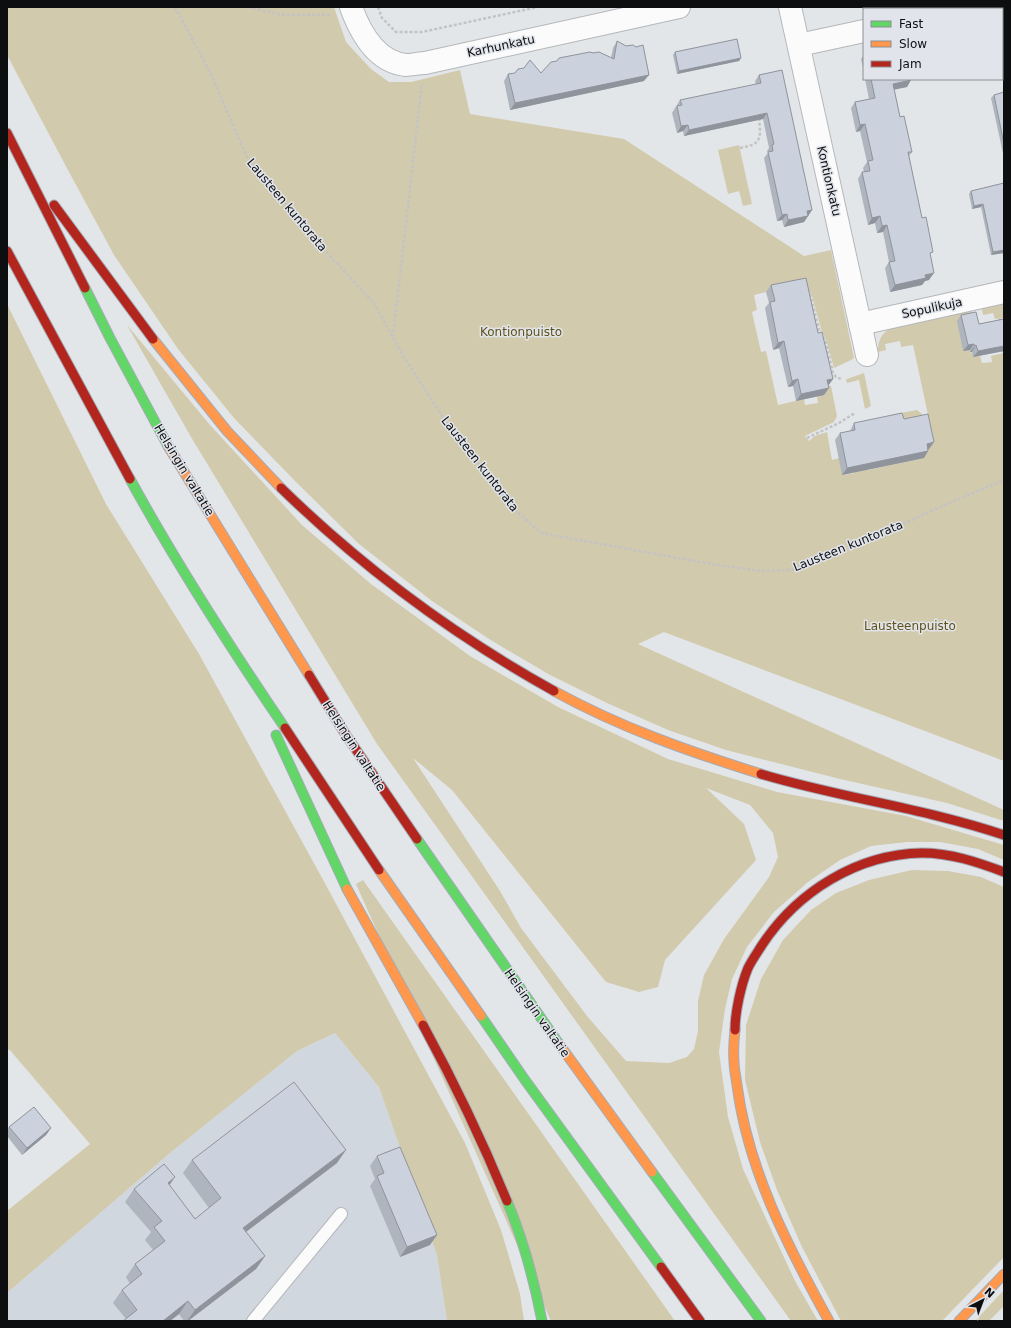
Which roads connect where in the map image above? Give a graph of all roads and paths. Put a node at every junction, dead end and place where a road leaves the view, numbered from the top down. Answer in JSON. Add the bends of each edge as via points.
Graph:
{"nodes":[{"id":1,"x":175,"y":7,"type":"edge"},
{"id":2,"x":248,"y":7,"type":"edge"},
{"id":3,"x":378,"y":7,"type":"edge"},
{"id":4,"x":538,"y":7,"type":"edge"},
{"id":5,"x":679,"y":7,"type":"edge"},
{"id":6,"x":790,"y":7,"type":"edge"},
{"id":7,"x":352,"y":11,"type":"edge"},
{"id":8,"x":863,"y":31,"type":"edge"},
{"id":9,"x":799,"y":45,"type":"junction"},
{"id":10,"x":425,"y":63,"type":"junction"},
{"id":11,"x":759,"y":115,"type":"edge"},
{"id":12,"x":7,"y":133,"type":"edge"},
{"id":13,"x":740,"y":148,"type":"dead end"},
{"id":14,"x":20,"y":159,"type":"junction"},
{"id":15,"x":7,"y":251,"type":"edge"},
{"id":16,"x":1004,"y":292,"type":"edge"},
{"id":17,"x":810,"y":294,"type":"edge"},
{"id":18,"x":1004,"y":319,"type":"edge"},
{"id":19,"x":992,"y":322,"type":"edge"},
{"id":20,"x":860,"y":324,"type":"junction"},
{"id":21,"x":393,"y":338,"type":"junction"},
{"id":22,"x":867,"y":354,"type":"dead end"},
{"id":23,"x":841,"y":379,"type":"dead end"},
{"id":24,"x":855,"y":413,"type":"dead end"},
{"id":25,"x":807,"y":438,"type":"dead end"},
{"id":26,"x":1004,"y":480,"type":"edge"},
{"id":27,"x":248,"y":674,"type":"junction"},
{"id":28,"x":1004,"y":835,"type":"edge"},
{"id":29,"x":1004,"y":872,"type":"edge"},
{"id":30,"x":341,"y":1214,"type":"dead end"},
{"id":31,"x":1004,"y":1274,"type":"edge"},
{"id":32,"x":253,"y":1321,"type":"edge"},
{"id":33,"x":542,"y":1321,"type":"edge"},
{"id":34,"x":700,"y":1321,"type":"edge"},
{"id":35,"x":761,"y":1321,"type":"edge"},
{"id":36,"x":829,"y":1321,"type":"edge"},
{"id":37,"x":959,"y":1321,"type":"edge"}],
"edges":[{"from":1,"to":21,"type":"path","name":"Lausteen kuntorata","via":[[209,70],[247,157],[317,242],[374,303]]},
{"from":2,"to":7,"type":"path","via":[[282,15]]},
{"from":3,"to":4,"type":"path","via":[[382,18],[396,32],[422,32]]},
{"from":5,"to":10,"type":"street","name":"Karhunkatu"},
{"from":6,"to":9,"type":"street","name":"Kontionkatu"},
{"from":7,"to":10,"type":"street","name":"Karhunkatu","via":[[369,43],[388,60],[406,65]]},
{"from":8,"to":9,"type":"street"},
{"from":9,"to":20,"type":"street","name":"Kontionkatu"},
{"from":10,"to":21,"type":"path"},
{"from":11,"to":13,"type":"path","via":[[757,141],[753,145]]},
{"from":12,"to":14,"type":"highway","name":"Helsingin valtatie"},
{"from":14,"to":28,"type":"highway","via":[[183,378],[228,432],[295,502],[358,558],[426,611],[544,687],[602,716],[662,740],[797,783],[936,814]]},
{"from":14,"to":35,"type":"highway","name":"Helsingin valtatie","via":[[110,338],[169,448],[344,732],[569,1059]]},
{"from":15,"to":27,"type":"highway","via":[[162,537]]},
{"from":16,"to":20,"type":"street","name":"Sopulikuja"},
{"from":17,"to":23,"type":"path","via":[[833,372]]},
{"from":18,"to":19,"type":"path"},
{"from":20,"to":22,"type":"street","name":"Kontionkatu"},
{"from":21,"to":26,"type":"path","name":"Lausteen kuntorata","via":[[450,428],[514,509],[541,533],[728,567],[760,571],[790,570],[859,544]]},
{"from":24,"to":25,"type":"path"},
{"from":27,"to":33,"type":"highway","via":[[348,891],[454,1082],[487,1152],[523,1243]]},
{"from":27,"to":34,"type":"highway","via":[[525,1080]]},
{"from":29,"to":36,"type":"highway","via":[[972,859],[931,852],[889,856],[870,862],[830,880],[811,891],[795,905],[768,936],[746,974],[733,1027],[734,1078],[739,1109],[762,1182],[797,1264]]},
{"from":30,"to":32,"type":"lane"},
{"from":31,"to":37,"type":"highway"}]}
